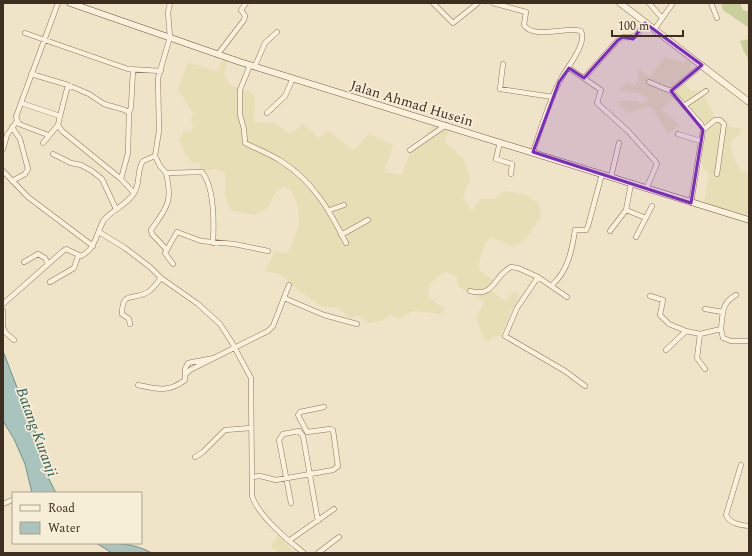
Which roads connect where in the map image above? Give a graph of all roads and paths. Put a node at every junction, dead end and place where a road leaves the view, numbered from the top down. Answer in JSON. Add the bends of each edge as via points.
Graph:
{"nodes":[{"id":1,"x":58,"y":3,"type":"edge"},
{"id":2,"x":70,"y":3,"type":"edge"},
{"id":3,"x":170,"y":3,"type":"edge"},
{"id":4,"x":246,"y":3,"type":"edge"},
{"id":5,"x":433,"y":3,"type":"edge"},
{"id":6,"x":478,"y":3,"type":"edge"},
{"id":7,"x":493,"y":3,"type":"edge"},
{"id":8,"x":620,"y":3,"type":"edge"},
{"id":9,"x":649,"y":3,"type":"edge"},
{"id":10,"x":673,"y":3,"type":"edge"},
{"id":11,"x":711,"y":3,"type":"edge"},
{"id":12,"x":662,"y":18,"type":"junction"},
{"id":13,"x":717,"y":18,"type":"dead end"},
{"id":14,"x":645,"y":23,"type":"junction"},
{"id":15,"x":654,"y":30,"type":"junction"},
{"id":16,"x":276,"y":32,"type":"dead end"},
{"id":17,"x":25,"y":33,"type":"dead end"},
{"id":18,"x":170,"y":37,"type":"junction"},
{"id":19,"x":44,"y":40,"type":"junction"},
{"id":20,"x":218,"y":54,"type":"junction"},
{"id":21,"x":503,"y":64,"type":"dead end"},
{"id":22,"x":252,"y":65,"type":"junction"},
{"id":23,"x":702,"y":65,"type":"junction"},
{"id":24,"x":569,"y":68,"type":"junction"},
{"id":25,"x":133,"y":70,"type":"junction"},
{"id":26,"x":161,"y":71,"type":"junction"},
{"id":27,"x":31,"y":74,"type":"junction"},
{"id":28,"x":293,"y":78,"type":"junction"},
{"id":29,"x":584,"y":78,"type":"junction"},
{"id":30,"x":649,"y":82,"type":"dead end"},
{"id":31,"x":68,"y":85,"type":"junction"},
{"id":32,"x":706,"y":91,"type":"dead end"},
{"id":33,"x":671,"y":92,"type":"junction"},
{"id":34,"x":554,"y":97,"type":"junction"},
{"id":35,"x":749,"y":102,"type":"edge"},
{"id":36,"x":21,"y":103,"type":"junction"},
{"id":37,"x":684,"y":106,"type":"junction"},
{"id":38,"x":129,"y":113,"type":"junction"},
{"id":39,"x":267,"y":113,"type":"dead end"},
{"id":40,"x":60,"y":116,"type":"junction"},
{"id":41,"x":17,"y":121,"type":"junction"},
{"id":42,"x":58,"y":124,"type":"junction"},
{"id":43,"x":446,"y":125,"type":"junction"},
{"id":44,"x":12,"y":127,"type":"junction"},
{"id":45,"x":703,"y":130,"type":"junction"},
{"id":46,"x":678,"y":134,"type":"dead end"},
{"id":47,"x":48,"y":135,"type":"junction"},
{"id":48,"x":700,"y":141,"type":"junction"},
{"id":49,"x":43,"y":142,"type":"dead end"},
{"id":50,"x":500,"y":142,"type":"junction"},
{"id":51,"x":618,"y":143,"type":"dead end"},
{"id":52,"x":3,"y":149,"type":"edge"},
{"id":53,"x":410,"y":150,"type":"dead end"},
{"id":54,"x":533,"y":152,"type":"junction"},
{"id":55,"x":53,"y":154,"type":"dead end"},
{"id":56,"x":155,"y":156,"type":"junction"},
{"id":57,"x":3,"y":171,"type":"edge"},
{"id":58,"x":166,"y":173,"type":"junction"},
{"id":59,"x":511,"y":174,"type":"dead end"},
{"id":60,"x":602,"y":174,"type":"junction"},
{"id":61,"x":717,"y":174,"type":"dead end"},
{"id":62,"x":611,"y":177,"type":"junction"},
{"id":63,"x":120,"y":179,"type":"junction"},
{"id":64,"x":12,"y":181,"type":"junction"},
{"id":65,"x":631,"y":184,"type":"junction"},
{"id":66,"x":646,"y":189,"type":"junction"},
{"id":67,"x":134,"y":193,"type":"junction"},
{"id":68,"x":691,"y":203,"type":"junction"},
{"id":69,"x":344,"y":205,"type":"dead end"},
{"id":70,"x":652,"y":206,"type":"dead end"},
{"id":71,"x":116,"y":209,"type":"junction"},
{"id":72,"x":330,"y":210,"type":"junction"},
{"id":73,"x":626,"y":210,"type":"junction"},
{"id":74,"x":646,"y":218,"type":"junction"},
{"id":75,"x":368,"y":220,"type":"dead end"},
{"id":76,"x":749,"y":220,"type":"edge"},
{"id":77,"x":610,"y":231,"type":"dead end"},
{"id":78,"x":100,"y":232,"type":"junction"},
{"id":79,"x":342,"y":235,"type":"junction"},
{"id":80,"x":636,"y":237,"type":"dead end"},
{"id":81,"x":346,"y":243,"type":"dead end"},
{"id":82,"x":213,"y":244,"type":"junction"},
{"id":83,"x":93,"y":246,"type":"junction"},
{"id":84,"x":167,"y":250,"type":"junction"},
{"id":85,"x":268,"y":251,"type":"dead end"},
{"id":86,"x":78,"y":256,"type":"junction"},
{"id":87,"x":24,"y":262,"type":"dead end"},
{"id":88,"x":48,"y":264,"type":"junction"},
{"id":89,"x":173,"y":264,"type":"dead end"},
{"id":90,"x":538,"y":277,"type":"junction"},
{"id":91,"x":161,"y":278,"type":"junction"},
{"id":92,"x":50,"y":282,"type":"dead end"},
{"id":93,"x":289,"y":285,"type":"dead end"},
{"id":94,"x":552,"y":285,"type":"junction"},
{"id":95,"x":470,"y":291,"type":"dead end"},
{"id":96,"x":736,"y":295,"type":"dead end"},
{"id":97,"x":650,"y":296,"type":"dead end"},
{"id":98,"x":566,"y":297,"type":"dead end"},
{"id":99,"x":284,"y":298,"type":"junction"},
{"id":100,"x":3,"y":304,"type":"edge"},
{"id":101,"x":705,"y":309,"type":"dead end"},
{"id":102,"x":3,"y":311,"type":"edge"},
{"id":103,"x":723,"y":312,"type":"junction"},
{"id":104,"x":130,"y":324,"type":"dead end"},
{"id":105,"x":357,"y":324,"type":"dead end"},
{"id":106,"x":3,"y":327,"type":"edge"},
{"id":107,"x":721,"y":329,"type":"junction"},
{"id":108,"x":686,"y":331,"type":"junction"},
{"id":109,"x":700,"y":334,"type":"junction"},
{"id":110,"x":14,"y":340,"type":"dead end"},
{"id":111,"x":749,"y":341,"type":"edge"},
{"id":112,"x":234,"y":349,"type":"junction"},
{"id":113,"x":666,"y":350,"type":"dead end"},
{"id":114,"x":705,"y":369,"type":"dead end"},
{"id":115,"x":138,"y":385,"type":"dead end"},
{"id":116,"x":584,"y":386,"type":"dead end"},
{"id":117,"x":324,"y":407,"type":"dead end"},
{"id":118,"x":251,"y":428,"type":"junction"},
{"id":119,"x":195,"y":457,"type":"dead end"},
{"id":120,"x":741,"y":465,"type":"dead end"},
{"id":121,"x":310,"y":473,"type":"junction"},
{"id":122,"x":252,"y":477,"type":"junction"},
{"id":123,"x":286,"y":478,"type":"junction"},
{"id":124,"x":12,"y":500,"type":"edge"},
{"id":125,"x":291,"y":503,"type":"dead end"},
{"id":126,"x":3,"y":504,"type":"edge"},
{"id":127,"x":334,"y":509,"type":"dead end"},
{"id":128,"x":318,"y":520,"type":"junction"},
{"id":129,"x":749,"y":526,"type":"edge"},
{"id":130,"x":339,"y":537,"type":"dead end"},
{"id":131,"x":290,"y":540,"type":"junction"},
{"id":132,"x":304,"y":553,"type":"edge"},
{"id":133,"x":318,"y":553,"type":"edge"}],
"edges":[{"from":1,"to":19,"type":"street"},
{"from":2,"to":18,"type":"main road","name":"Jalan Ahmad Husein"},
{"from":3,"to":18,"type":"street"},
{"from":4,"to":20,"type":"street","via":[[241,10],[244,19]]},
{"from":5,"to":6,"type":"street","via":[[453,23]]},
{"from":7,"to":24,"type":"street","via":[[525,12],[525,26],[530,29],[550,32],[581,30],[581,42]]},
{"from":8,"to":14,"type":"main road"},
{"from":9,"to":12,"type":"street"},
{"from":10,"to":12,"type":"street"},
{"from":11,"to":13,"type":"street"},
{"from":12,"to":15,"type":"street"},
{"from":14,"to":15,"type":"main road"},
{"from":14,"to":29,"type":"street","via":[[635,37],[622,37],[618,40]]},
{"from":15,"to":23,"type":"main road"},
{"from":16,"to":22,"type":"street","via":[[266,42]]},
{"from":17,"to":19,"type":"street"},
{"from":18,"to":20,"type":"main road","name":"Jalan Ahmad Husein"},
{"from":18,"to":26,"type":"street"},
{"from":19,"to":25,"type":"street"},
{"from":19,"to":27,"type":"street"},
{"from":20,"to":22,"type":"main road","name":"Jalan Ahmad Husein"},
{"from":21,"to":34,"type":"street","via":[[500,89]]},
{"from":22,"to":28,"type":"main road","name":"Jalan Ahmad Husein"},
{"from":22,"to":72,"type":"street","via":[[240,90],[240,116],[245,143],[281,161],[297,173]]},
{"from":23,"to":33,"type":"street"},
{"from":23,"to":35,"type":"main road"},
{"from":24,"to":29,"type":"street"},
{"from":24,"to":34,"type":"street","via":[[559,82]]},
{"from":25,"to":26,"type":"street"},
{"from":25,"to":38,"type":"street","via":[[132,107]]},
{"from":26,"to":56,"type":"street","via":[[158,78],[159,131]]},
{"from":27,"to":31,"type":"street"},
{"from":27,"to":36,"type":"street"},
{"from":28,"to":39,"type":"street","via":[[285,96]]},
{"from":28,"to":43,"type":"main road","name":"Jalan Ahmad Husein"},
{"from":29,"to":66,"type":"street","via":[[600,90],[596,101],[598,105],[628,132],[657,164]]},
{"from":30,"to":33,"type":"street"},
{"from":31,"to":38,"type":"street","via":[[104,104]]},
{"from":31,"to":40,"type":"street"},
{"from":32,"to":37,"type":"street"},
{"from":33,"to":37,"type":"street"},
{"from":34,"to":54,"type":"street"},
{"from":36,"to":40,"type":"street"},
{"from":36,"to":41,"type":"street","via":[[16,116]]},
{"from":37,"to":45,"type":"street","via":[[701,124]]},
{"from":38,"to":63,"type":"street","via":[[128,153]]},
{"from":40,"to":42,"type":"street"},
{"from":41,"to":44,"type":"street"},
{"from":41,"to":47,"type":"street"},
{"from":42,"to":47,"type":"street"},
{"from":42,"to":63,"type":"street","via":[[71,140]]},
{"from":43,"to":50,"type":"main road","name":"Jalan Ahmad Husein"},
{"from":43,"to":53,"type":"street"},
{"from":44,"to":52,"type":"street"},
{"from":44,"to":64,"type":"street","via":[[20,139],[28,170]]},
{"from":45,"to":48,"type":"street"},
{"from":45,"to":61,"type":"street","via":[[715,120],[720,120],[724,124]]},
{"from":46,"to":48,"type":"street"},
{"from":47,"to":49,"type":"street"},
{"from":48,"to":68,"type":"street"},
{"from":50,"to":54,"type":"main road","name":"Jalan Ahmad Husein"},
{"from":50,"to":59,"type":"street","via":[[496,159],[512,164]]},
{"from":51,"to":62,"type":"street"},
{"from":54,"to":60,"type":"main road","name":"Jalan Ahmad Husein"},
{"from":55,"to":71,"type":"street","via":[[70,163],[81,165],[102,179]]},
{"from":56,"to":58,"type":"street"},
{"from":56,"to":67,"type":"street","via":[[143,160],[140,164],[138,187]]},
{"from":57,"to":64,"type":"street"},
{"from":58,"to":82,"type":"street","via":[[202,172],[206,177],[214,211]]},
{"from":58,"to":84,"type":"street","via":[[170,195],[168,205],[151,230]]},
{"from":60,"to":62,"type":"main road","name":"Jalan Ahmad Husein"},
{"from":60,"to":94,"type":"street","via":[[588,226],[586,230],[575,230],[572,250],[564,271]]},
{"from":62,"to":65,"type":"main road","name":"Jalan Ahmad Husein"},
{"from":63,"to":67,"type":"street"},
{"from":64,"to":83,"type":"street","via":[[28,197]]},
{"from":65,"to":66,"type":"main road","name":"Jalan Ahmad Husein"},
{"from":65,"to":73,"type":"street"},
{"from":66,"to":68,"type":"main road","name":"Jalan Ahmad Husein"},
{"from":67,"to":71,"type":"street","via":[[126,203]]},
{"from":68,"to":76,"type":"main road","name":"Jalan Ahmad Husein"},
{"from":69,"to":72,"type":"street"},
{"from":70,"to":74,"type":"street"},
{"from":71,"to":78,"type":"street","via":[[104,221]]},
{"from":72,"to":79,"type":"street"},
{"from":73,"to":74,"type":"street"},
{"from":73,"to":77,"type":"street"},
{"from":74,"to":80,"type":"street"},
{"from":75,"to":79,"type":"street"},
{"from":78,"to":83,"type":"street"},
{"from":78,"to":91,"type":"street","via":[[125,248]]},
{"from":79,"to":81,"type":"street"},
{"from":82,"to":84,"type":"street","via":[[177,232]]},
{"from":82,"to":85,"type":"street","via":[[234,244]]},
{"from":83,"to":86,"type":"street","via":[[85,254]]},
{"from":84,"to":89,"type":"street","via":[[165,254]]},
{"from":86,"to":88,"type":"street","via":[[66,249]]},
{"from":86,"to":92,"type":"street","via":[[74,268]]},
{"from":87,"to":88,"type":"street","via":[[38,254],[45,258]]},
{"from":88,"to":100,"type":"street"},
{"from":90,"to":94,"type":"street"},
{"from":90,"to":95,"type":"street","via":[[511,267],[486,292]]},
{"from":90,"to":116,"type":"street","via":[[517,308],[505,336],[565,371]]},
{"from":91,"to":104,"type":"street","via":[[148,292],[123,301],[122,314],[129,319]]},
{"from":91,"to":112,"type":"street","via":[[198,304],[220,324]]},
{"from":93,"to":99,"type":"street"},
{"from":94,"to":98,"type":"street"},
{"from":96,"to":103,"type":"street","via":[[728,299]]},
{"from":97,"to":108,"type":"street","via":[[663,300],[660,315],[666,322]]},
{"from":99,"to":105,"type":"street","via":[[324,315]]},
{"from":99,"to":112,"type":"street","via":[[271,328]]},
{"from":101,"to":103,"type":"street"},
{"from":102,"to":106,"type":"street"},
{"from":103,"to":107,"type":"street"},
{"from":106,"to":110,"type":"street"},
{"from":107,"to":109,"type":"street"},
{"from":107,"to":111,"type":"street","via":[[723,338],[727,340]]},
{"from":108,"to":109,"type":"street"},
{"from":108,"to":113,"type":"street"},
{"from":109,"to":114,"type":"street","via":[[697,358]]},
{"from":112,"to":115,"type":"street","via":[[185,375],[185,380],[165,390]]},
{"from":112,"to":118,"type":"street","via":[[251,378]]},
{"from":117,"to":121,"type":"street","via":[[300,412],[298,415],[308,432],[333,430],[339,463],[333,470]]},
{"from":118,"to":119,"type":"street","via":[[225,430]]},
{"from":118,"to":122,"type":"street"},
{"from":120,"to":129,"type":"street","via":[[726,515],[733,522]]},
{"from":121,"to":123,"type":"street"},
{"from":121,"to":123,"type":"street","via":[[303,436],[299,431],[288,433],[281,435],[279,440]]},
{"from":121,"to":128,"type":"street"},
{"from":122,"to":123,"type":"street","via":[[276,480]]},
{"from":122,"to":131,"type":"street","via":[[252,496],[258,510]]},
{"from":123,"to":125,"type":"street"},
{"from":124,"to":126,"type":"street"},
{"from":127,"to":128,"type":"street"},
{"from":128,"to":131,"type":"street"},
{"from":130,"to":133,"type":"street"},
{"from":131,"to":132,"type":"street"}]}
